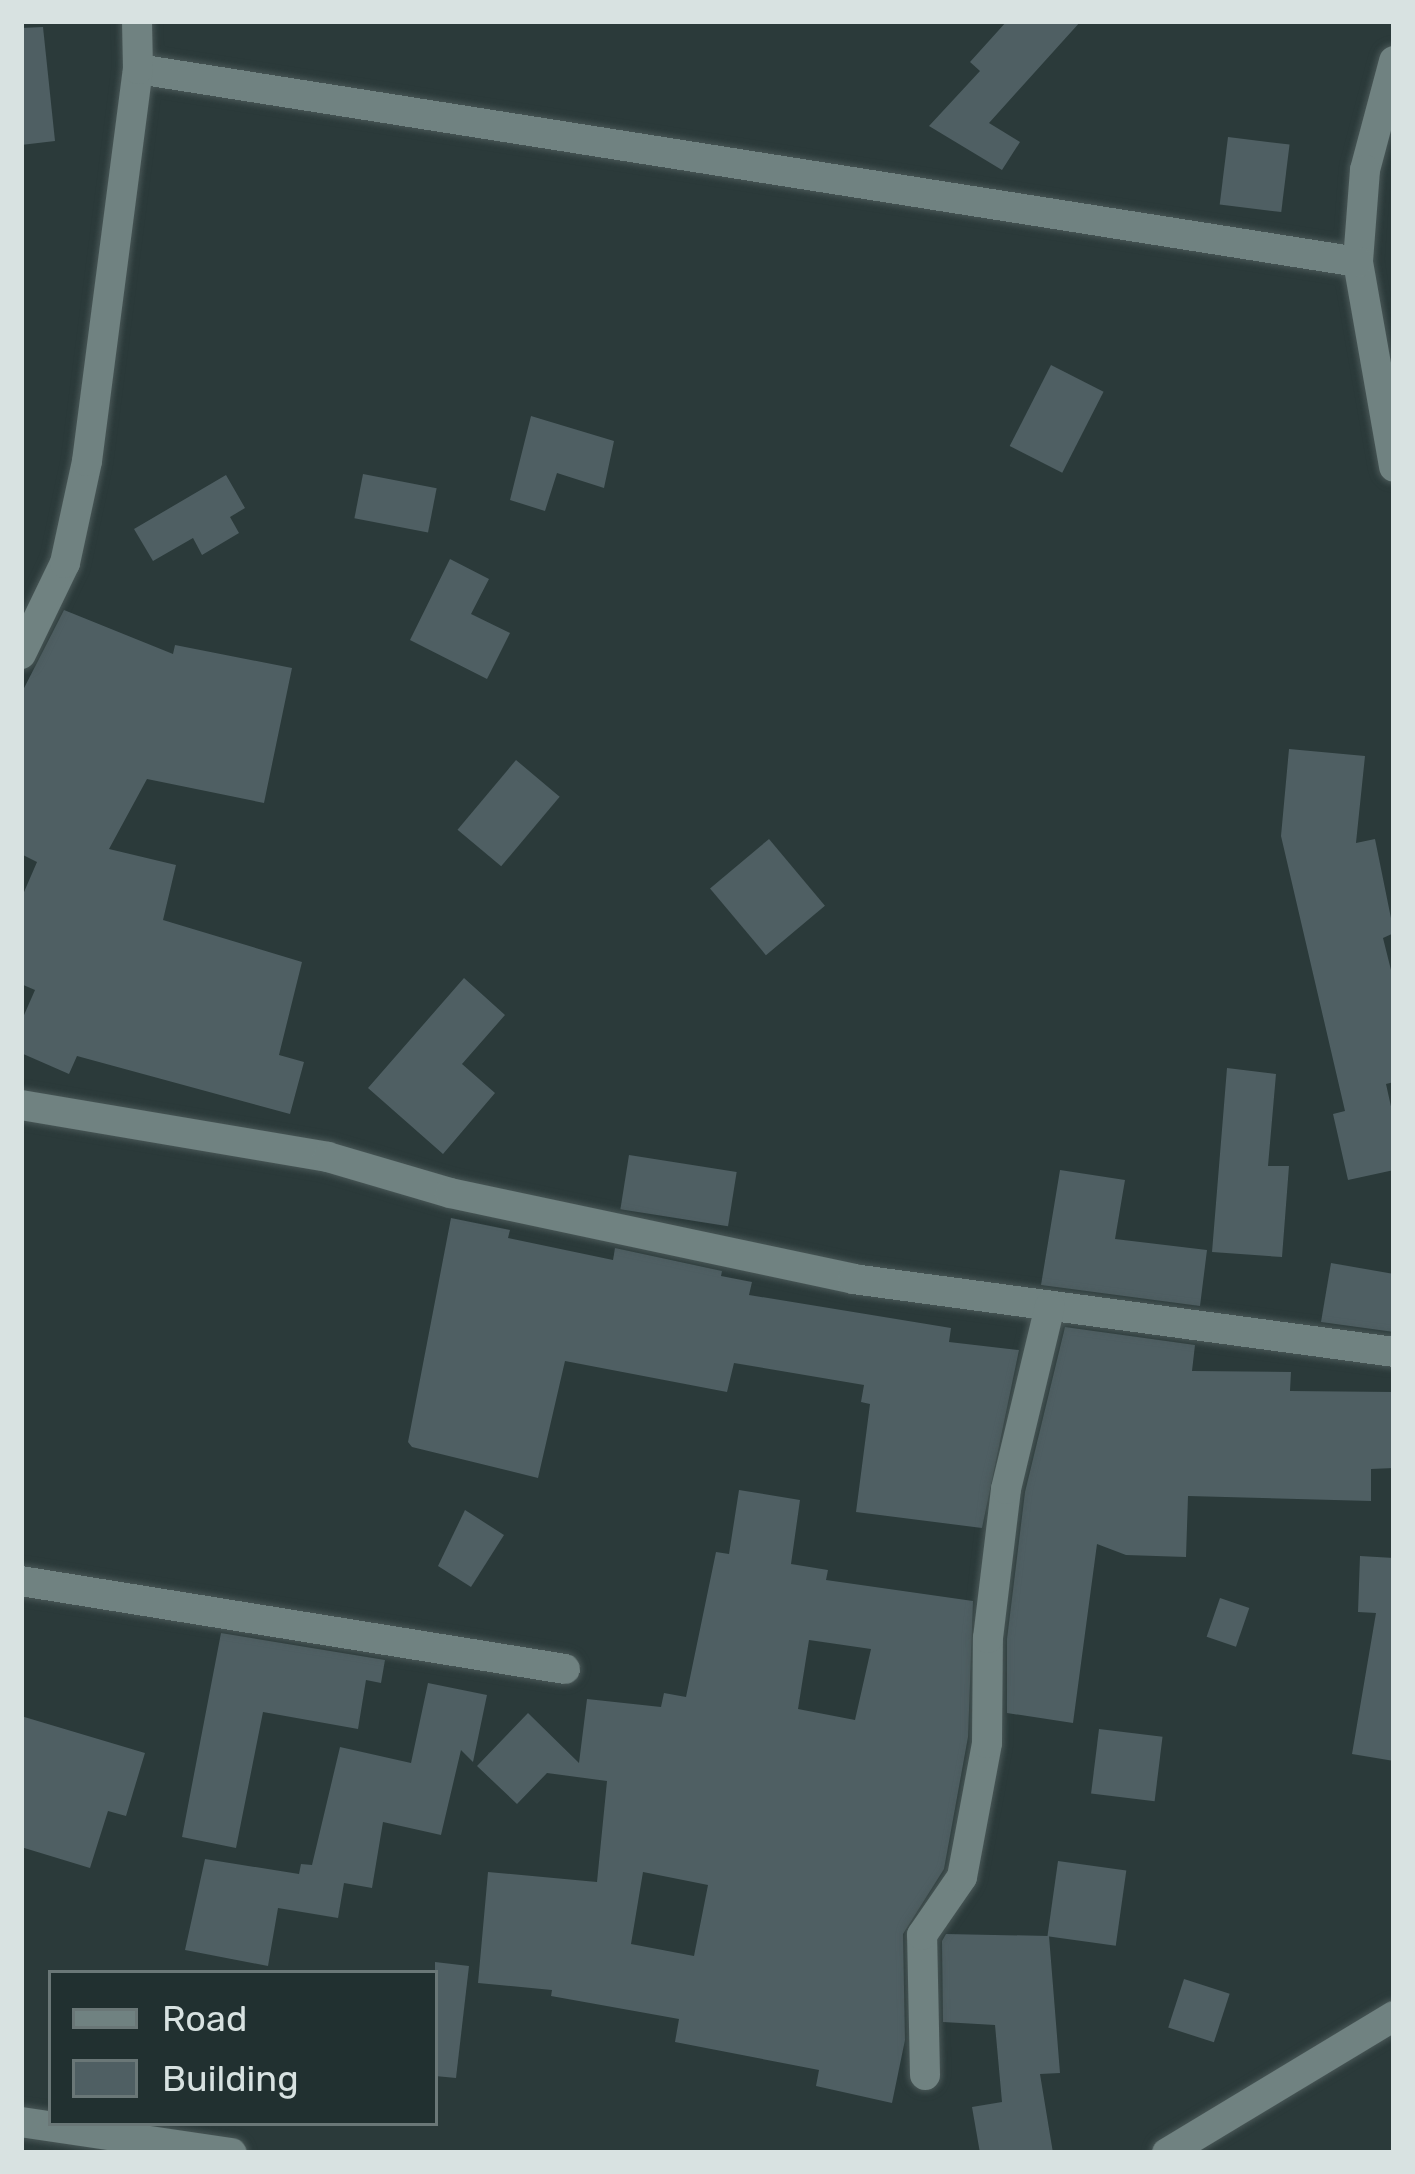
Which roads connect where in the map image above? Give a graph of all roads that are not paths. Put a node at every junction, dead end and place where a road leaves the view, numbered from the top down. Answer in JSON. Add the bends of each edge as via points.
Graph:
{"nodes":[{"id":1,"x":137,"y":21,"type":"edge"},
{"id":2,"x":1394,"y":62,"type":"edge"},
{"id":3,"x":138,"y":69,"type":"junction"},
{"id":4,"x":1358,"y":262,"type":"junction"},
{"id":5,"x":1394,"y":467,"type":"edge"},
{"id":6,"x":21,"y":654,"type":"edge"},
{"id":7,"x":21,"y":1105,"type":"edge"},
{"id":8,"x":1050,"y":1306,"type":"junction"},
{"id":9,"x":1394,"y":1352,"type":"edge"},
{"id":10,"x":21,"y":1581,"type":"edge"},
{"id":11,"x":565,"y":1669,"type":"dead end"},
{"id":12,"x":1394,"y":2016,"type":"edge"},
{"id":13,"x":925,"y":2075,"type":"dead end"},
{"id":14,"x":48,"y":2126,"type":"edge"},
{"id":15,"x":232,"y":2153,"type":"edge"},
{"id":16,"x":1168,"y":2153,"type":"edge"}],
"edges":[{"from":1,"to":3,"type":"street"},
{"from":2,"to":4,"type":"street","via":[[1364,170]]},
{"from":3,"to":4,"type":"street"},
{"from":3,"to":6,"type":"street","via":[[87,460],[65,563]]},
{"from":4,"to":5,"type":"street"},
{"from":7,"to":8,"type":"street","via":[[328,1157],[450,1192],[853,1279]]},
{"from":8,"to":9,"type":"street"},
{"from":8,"to":13,"type":"street","via":[[1002,1512],[987,1743],[962,1876],[922,1935]]},
{"from":10,"to":11,"type":"street"},
{"from":12,"to":16,"type":"street"},
{"from":14,"to":15,"type":"street"}]}
